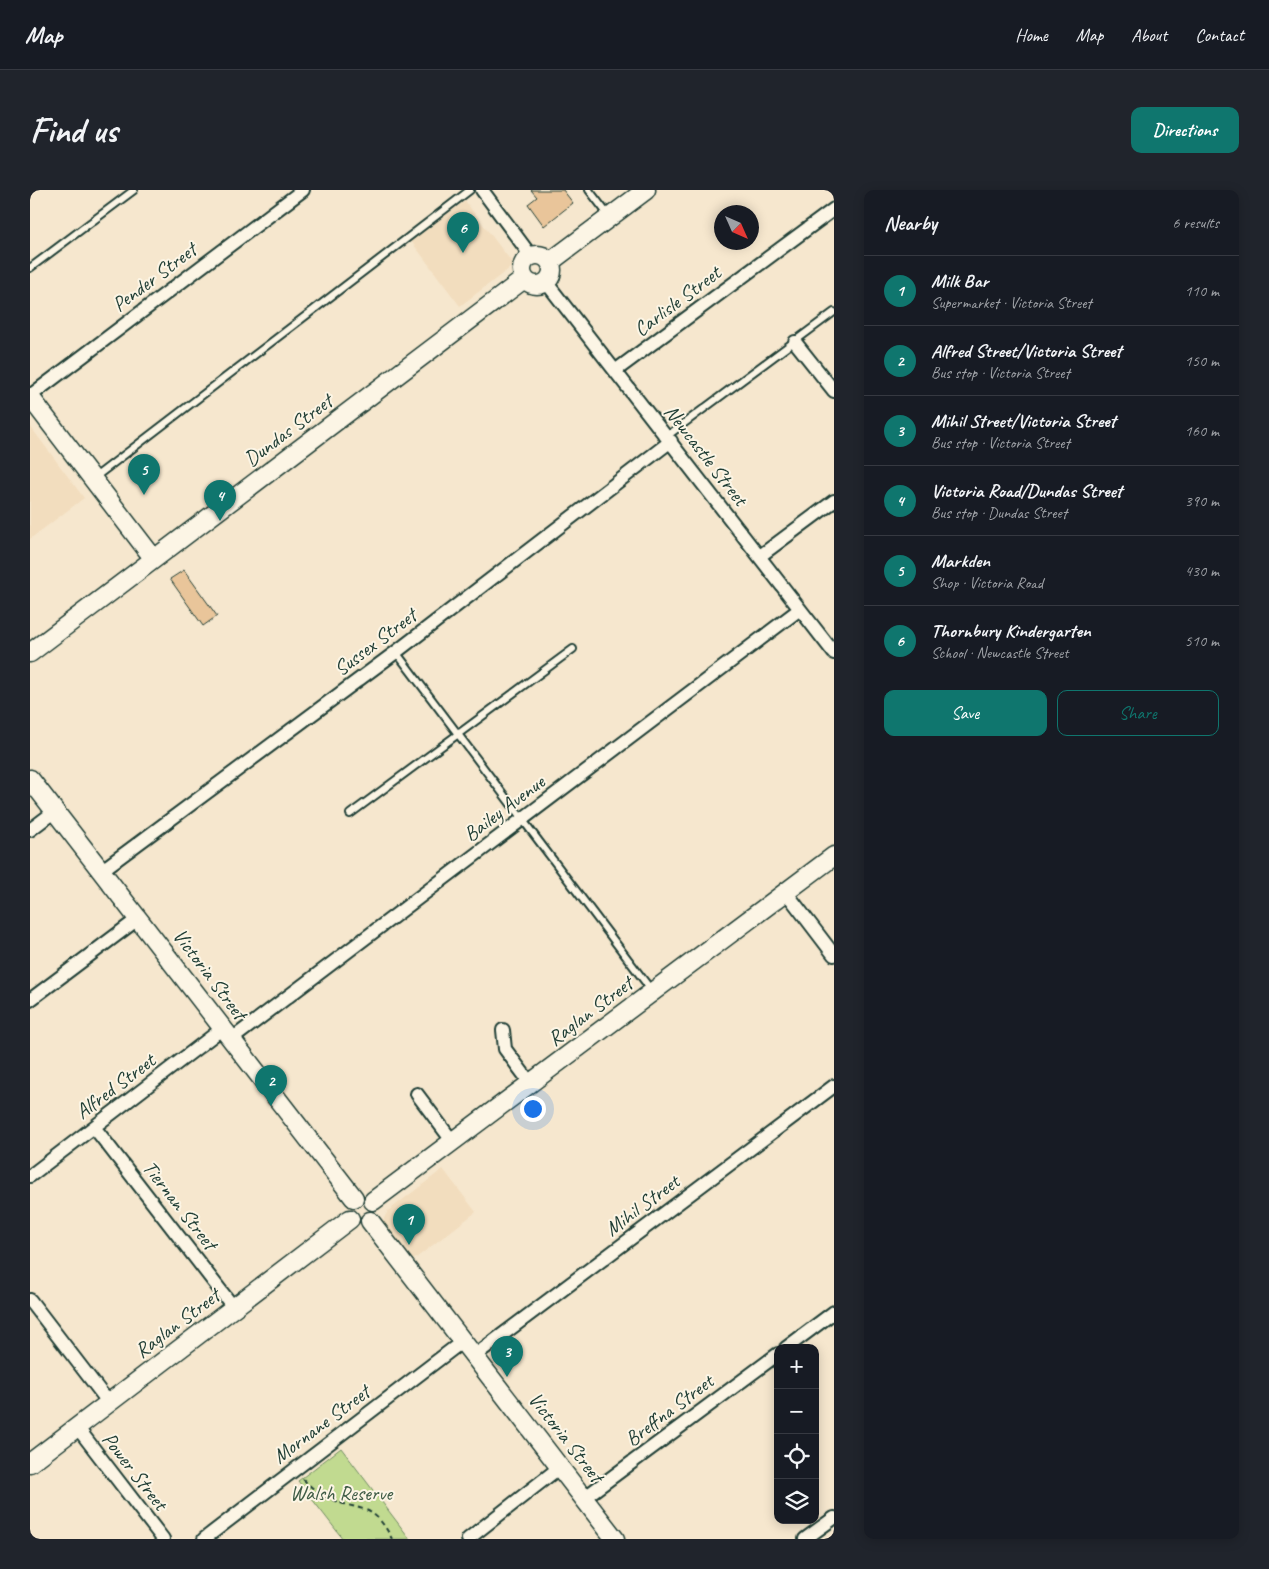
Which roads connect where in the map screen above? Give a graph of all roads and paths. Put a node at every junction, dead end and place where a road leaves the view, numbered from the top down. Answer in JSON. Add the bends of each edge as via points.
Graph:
{"nodes":[{"id":1,"x":134,"y":190,"type":"edge"},
{"id":2,"x":303,"y":190,"type":"edge"},
{"id":3,"x":470,"y":190,"type":"edge"},
{"id":4,"x":482,"y":190,"type":"edge"},
{"id":5,"x":590,"y":190,"type":"edge"},
{"id":6,"x":646,"y":190,"type":"edge"},
{"id":7,"x":834,"y":208,"type":"edge"},
{"id":8,"x":610,"y":217,"type":"junction"},
{"id":9,"x":531,"y":256,"type":"junction"},
{"id":10,"x":550,"y":262,"type":"junction"},
{"id":11,"x":30,"y":268,"type":"edge"},
{"id":12,"x":524,"y":278,"type":"junction"},
{"id":13,"x":546,"y":282,"type":"junction"},
{"id":14,"x":834,"y":312,"type":"edge"},
{"id":15,"x":795,"y":342,"type":"junction"},
{"id":16,"x":615,"y":371,"type":"junction"},
{"id":17,"x":834,"y":391,"type":"edge"},
{"id":18,"x":30,"y":396,"type":"edge"},
{"id":19,"x":669,"y":439,"type":"junction"},
{"id":20,"x":93,"y":479,"type":"junction"},
{"id":21,"x":834,"y":500,"type":"edge"},
{"id":22,"x":760,"y":556,"type":"junction"},
{"id":23,"x":154,"y":559,"type":"junction"},
{"id":24,"x":800,"y":609,"type":"junction"},
{"id":25,"x":573,"y":649,"type":"dead end"},
{"id":26,"x":396,"y":652,"type":"junction"},
{"id":27,"x":30,"y":653,"type":"edge"},
{"id":28,"x":834,"y":653,"type":"edge"},
{"id":29,"x":459,"y":734,"type":"junction"},
{"id":30,"x":30,"y":779,"type":"edge"},
{"id":31,"x":55,"y":811,"type":"junction"},
{"id":32,"x":350,"y":814,"type":"dead end"},
{"id":33,"x":522,"y":819,"type":"junction"},
{"id":34,"x":30,"y":830,"type":"edge"},
{"id":35,"x":834,"y":856,"type":"edge"},
{"id":36,"x":101,"y":871,"type":"junction"},
{"id":37,"x":786,"y":892,"type":"junction"},
{"id":38,"x":139,"y":918,"type":"junction"},
{"id":39,"x":834,"y":955,"type":"edge"},
{"id":40,"x":653,"y":992,"type":"junction"},
{"id":41,"x":30,"y":1000,"type":"edge"},
{"id":42,"x":503,"y":1030,"type":"dead end"},
{"id":43,"x":228,"y":1034,"type":"junction"},
{"id":44,"x":531,"y":1084,"type":"junction"},
{"id":45,"x":834,"y":1086,"type":"edge"},
{"id":46,"x":417,"y":1094,"type":"dead end"},
{"id":47,"x":94,"y":1126,"type":"junction"},
{"id":48,"x":454,"y":1142,"type":"junction"},
{"id":49,"x":30,"y":1176,"type":"edge"},
{"id":50,"x":354,"y":1198,"type":"junction"},
{"id":51,"x":373,"y":1202,"type":"junction"},
{"id":52,"x":350,"y":1219,"type":"junction"},
{"id":53,"x":370,"y":1222,"type":"junction"},
{"id":54,"x":30,"y":1300,"type":"edge"},
{"id":55,"x":234,"y":1308,"type":"junction"},
{"id":56,"x":834,"y":1312,"type":"edge"},
{"id":57,"x":463,"y":1341,"type":"junction"},
{"id":58,"x":791,"y":1344,"type":"edge"},
{"id":59,"x":474,"y":1356,"type":"junction"},
{"id":60,"x":774,"y":1357,"type":"edge"},
{"id":61,"x":108,"y":1403,"type":"junction"},
{"id":62,"x":77,"y":1427,"type":"junction"},
{"id":63,"x":30,"y":1462,"type":"edge"},
{"id":64,"x":560,"y":1467,"type":"junction"},
{"id":65,"x":303,"y":1479,"type":"dead end"},
{"id":66,"x":584,"y":1498,"type":"junction"},
{"id":67,"x":834,"y":1518,"type":"edge"},
{"id":68,"x":163,"y":1539,"type":"edge"},
{"id":69,"x":204,"y":1539,"type":"edge"},
{"id":70,"x":392,"y":1539,"type":"edge"},
{"id":71,"x":468,"y":1539,"type":"edge"},
{"id":72,"x":615,"y":1539,"type":"edge"},
{"id":73,"x":805,"y":1539,"type":"edge"}],
"edges":[{"from":1,"to":11,"type":"lane"},
{"from":2,"to":18,"type":"street","name":"Pender Street"},
{"from":3,"to":20,"type":"lane"},
{"from":4,"to":9,"type":"street"},
{"from":5,"to":8,"type":"lane"},
{"from":6,"to":8,"type":"street"},
{"from":7,"to":16,"type":"street","name":"Carlisle Street"},
{"from":8,"to":10,"type":"street"},
{"from":9,"to":10,"type":"street","via":[[544,256]]},
{"from":9,"to":12,"type":"street","via":[[522,266]]},
{"from":10,"to":13,"type":"street","via":[[551,275]]},
{"from":12,"to":13,"type":"street","via":[[532,284]]},
{"from":12,"to":23,"type":"street","name":"Dundas Street"},
{"from":13,"to":16,"type":"street","name":"Newcastle Street"},
{"from":14,"to":15,"type":"lane"},
{"from":15,"to":17,"type":"street"},
{"from":15,"to":19,"type":"lane"},
{"from":16,"to":19,"type":"street","name":"Newcastle Street"},
{"from":18,"to":20,"type":"street"},
{"from":19,"to":22,"type":"street","name":"Newcastle Street"},
{"from":19,"to":26,"type":"street","name":"Sussex Street"},
{"from":20,"to":23,"type":"street"},
{"from":21,"to":22,"type":"street"},
{"from":22,"to":24,"type":"street","name":"Newcastle Street"},
{"from":23,"to":27,"type":"street","name":"Dundas Street"},
{"from":24,"to":28,"type":"street","name":"Newcastle Street"},
{"from":24,"to":33,"type":"street","name":"Bailey Avenue"},
{"from":25,"to":29,"type":"lane"},
{"from":26,"to":29,"type":"lane"},
{"from":26,"to":36,"type":"street","name":"Sussex Street"},
{"from":29,"to":32,"type":"lane"},
{"from":29,"to":33,"type":"lane"},
{"from":30,"to":31,"type":"street","name":"Victoria Street"},
{"from":31,"to":34,"type":"street"},
{"from":31,"to":36,"type":"street","name":"Victoria Street"},
{"from":33,"to":40,"type":"lane"},
{"from":33,"to":43,"type":"street","name":"Bailey Avenue"},
{"from":35,"to":37,"type":"street","name":"Raglan Street"},
{"from":36,"to":38,"type":"street","name":"Victoria Street"},
{"from":37,"to":39,"type":"street"},
{"from":37,"to":40,"type":"street","name":"Raglan Street"},
{"from":38,"to":41,"type":"street"},
{"from":38,"to":43,"type":"street","name":"Victoria Street"},
{"from":40,"to":44,"type":"street","name":"Raglan Street"},
{"from":42,"to":44,"type":"street","via":[[504,1049]]},
{"from":43,"to":47,"type":"street","name":"Alfred Street"},
{"from":43,"to":50,"type":"street","name":"Victoria Street"},
{"from":44,"to":48,"type":"street","name":"Raglan Street"},
{"from":45,"to":59,"type":"street","name":"Mihil Street"},
{"from":46,"to":48,"type":"street"},
{"from":47,"to":49,"type":"street","name":"Alfred Street"},
{"from":47,"to":55,"type":"street","name":"Tiernan Street"},
{"from":48,"to":51,"type":"street","name":"Raglan Street"},
{"from":50,"to":51,"type":"street","via":[[362,1196]]},
{"from":50,"to":52,"type":"street","via":[[348,1205]]},
{"from":51,"to":53,"type":"street","via":[[376,1212]]},
{"from":52,"to":53,"type":"street","via":[[362,1224]]},
{"from":52,"to":55,"type":"street","name":"Raglan Street"},
{"from":53,"to":57,"type":"street","name":"Victoria Street"},
{"from":54,"to":61,"type":"street"},
{"from":55,"to":61,"type":"street","name":"Raglan Street"},
{"from":56,"to":58,"type":"street"},
{"from":57,"to":59,"type":"street","name":"Victoria Street"},
{"from":57,"to":69,"type":"street","name":"Mornane Street"},
{"from":59,"to":64,"type":"street","name":"Victoria Street"},
{"from":60,"to":66,"type":"street","name":"Breffna Street"},
{"from":61,"to":62,"type":"street","name":"Raglan Street"},
{"from":62,"to":63,"type":"street","name":"Raglan Street"},
{"from":62,"to":68,"type":"street","name":"Power Street"},
{"from":64,"to":66,"type":"street","name":"Victoria Street"},
{"from":64,"to":71,"type":"street"},
{"from":65,"to":70,"type":"path","via":[[328,1499],[367,1509],[387,1529]]},
{"from":66,"to":72,"type":"street","name":"Victoria Street"},
{"from":67,"to":73,"type":"street"}]}
